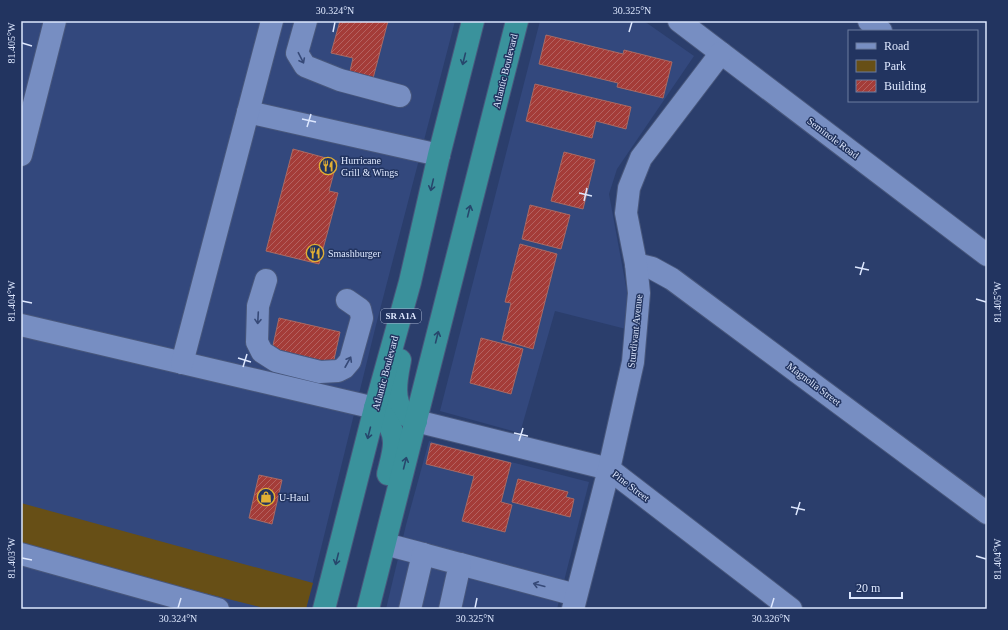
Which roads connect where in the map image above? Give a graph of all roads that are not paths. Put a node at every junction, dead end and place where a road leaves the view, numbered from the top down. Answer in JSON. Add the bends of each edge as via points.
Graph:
{"nodes":[{"id":1,"x":55,"y":21,"type":"edge"},
{"id":2,"x":272,"y":21,"type":"edge"},
{"id":3,"x":306,"y":21,"type":"edge"},
{"id":4,"x":473,"y":21,"type":"edge"},
{"id":5,"x":517,"y":21,"type":"edge"},
{"id":6,"x":679,"y":21,"type":"edge"},
{"id":7,"x":869,"y":21,"type":"edge"},
{"id":8,"x":880,"y":30,"type":"edge"},
{"id":9,"x":721,"y":53,"type":"junction"},
{"id":10,"x":400,"y":96,"type":"dead end"},
{"id":11,"x":248,"y":112,"type":"junction"},
{"id":12,"x":21,"y":155,"type":"edge"},
{"id":13,"x":439,"y":155,"type":"junction"},
{"id":14,"x":987,"y":255,"type":"edge"},
{"id":15,"x":636,"y":264,"type":"junction"},
{"id":16,"x":266,"y":280,"type":"dead end"},
{"id":17,"x":410,"y":282,"type":"junction"},
{"id":18,"x":347,"y":300,"type":"dead end"},
{"id":19,"x":21,"y":325,"type":"edge"},
{"id":20,"x":182,"y":362,"type":"junction"},
{"id":21,"x":376,"y":408,"type":"junction"},
{"id":22,"x":416,"y":420,"type":"junction"},
{"id":23,"x":609,"y":469,"type":"junction"},
{"id":24,"x":987,"y":513,"type":"edge"},
{"id":25,"x":385,"y":544,"type":"junction"},
{"id":26,"x":21,"y":554,"type":"edge"},
{"id":27,"x":423,"y":554,"type":"junction"},
{"id":28,"x":460,"y":564,"type":"junction"},
{"id":29,"x":574,"y":602,"type":"edge"},
{"id":30,"x":218,"y":609,"type":"edge"},
{"id":31,"x":324,"y":609,"type":"edge"},
{"id":32,"x":368,"y":609,"type":"edge"},
{"id":33,"x":410,"y":609,"type":"edge"},
{"id":34,"x":450,"y":609,"type":"edge"},
{"id":35,"x":791,"y":609,"type":"edge"}],
"edges":[{"from":1,"to":12,"type":"street"},
{"from":2,"to":11,"type":"street"},
{"from":3,"to":10,"type":"street","one_way":true,"via":[[297,53],[305,66],[340,80]]},
{"from":4,"to":13,"type":"highway","name":"Atlantic Boulevard","number":"SR A1A","one_way":true},
{"from":22,"to":5,"type":"highway","name":"Atlantic Boulevard","one_way":true},
{"from":6,"to":9,"type":"street","name":"Seminole Road"},
{"from":7,"to":8,"type":"street"},
{"from":9,"to":14,"type":"street","name":"Seminole Road"},
{"from":9,"to":15,"type":"street","name":"Sturdivant Avenue","via":[[642,158],[629,188],[626,213]]},
{"from":11,"to":13,"type":"street"},
{"from":11,"to":20,"type":"street"},
{"from":13,"to":17,"type":"highway","name":"Atlantic Boulevard","number":"SR A1A","one_way":true},
{"from":15,"to":23,"type":"street","name":"Sturdivant Avenue","via":[[639,293],[633,362]]},
{"from":15,"to":24,"type":"street","name":"Magnolia Street","via":[[652,268],[672,279]]},
{"from":16,"to":18,"type":"street","one_way":true,"via":[[258,306],[257,342],[262,352],[276,361],[320,372],[338,371],[350,361],[362,318],[360,309]]},
{"from":17,"to":21,"type":"highway","name":"Atlantic Boulevard","number":"SR A1A"},
{"from":17,"to":22,"type":"highway","via":[[396,386],[401,408],[404,413]]},
{"from":19,"to":20,"type":"street"},
{"from":20,"to":21,"type":"street"},
{"from":21,"to":25,"type":"highway","via":[[390,425],[394,442],[376,532]]},
{"from":21,"to":31,"type":"highway","name":"Atlantic Boulevard","number":"SR A1A","one_way":true},
{"from":22,"to":23,"type":"street","name":"Pine Street"},
{"from":25,"to":22,"type":"highway","name":"Atlantic Boulevard","one_way":true},
{"from":23,"to":29,"type":"street","name":"Sturdivant Avenue"},
{"from":23,"to":35,"type":"street","name":"Pine Street"},
{"from":25,"to":27,"type":"street"},
{"from":25,"to":32,"type":"highway","name":"Atlantic Boulevard"},
{"from":26,"to":30,"type":"street"},
{"from":27,"to":28,"type":"street"},
{"from":27,"to":33,"type":"street"},
{"from":29,"to":28,"type":"street","one_way":true},
{"from":28,"to":34,"type":"street"}]}
